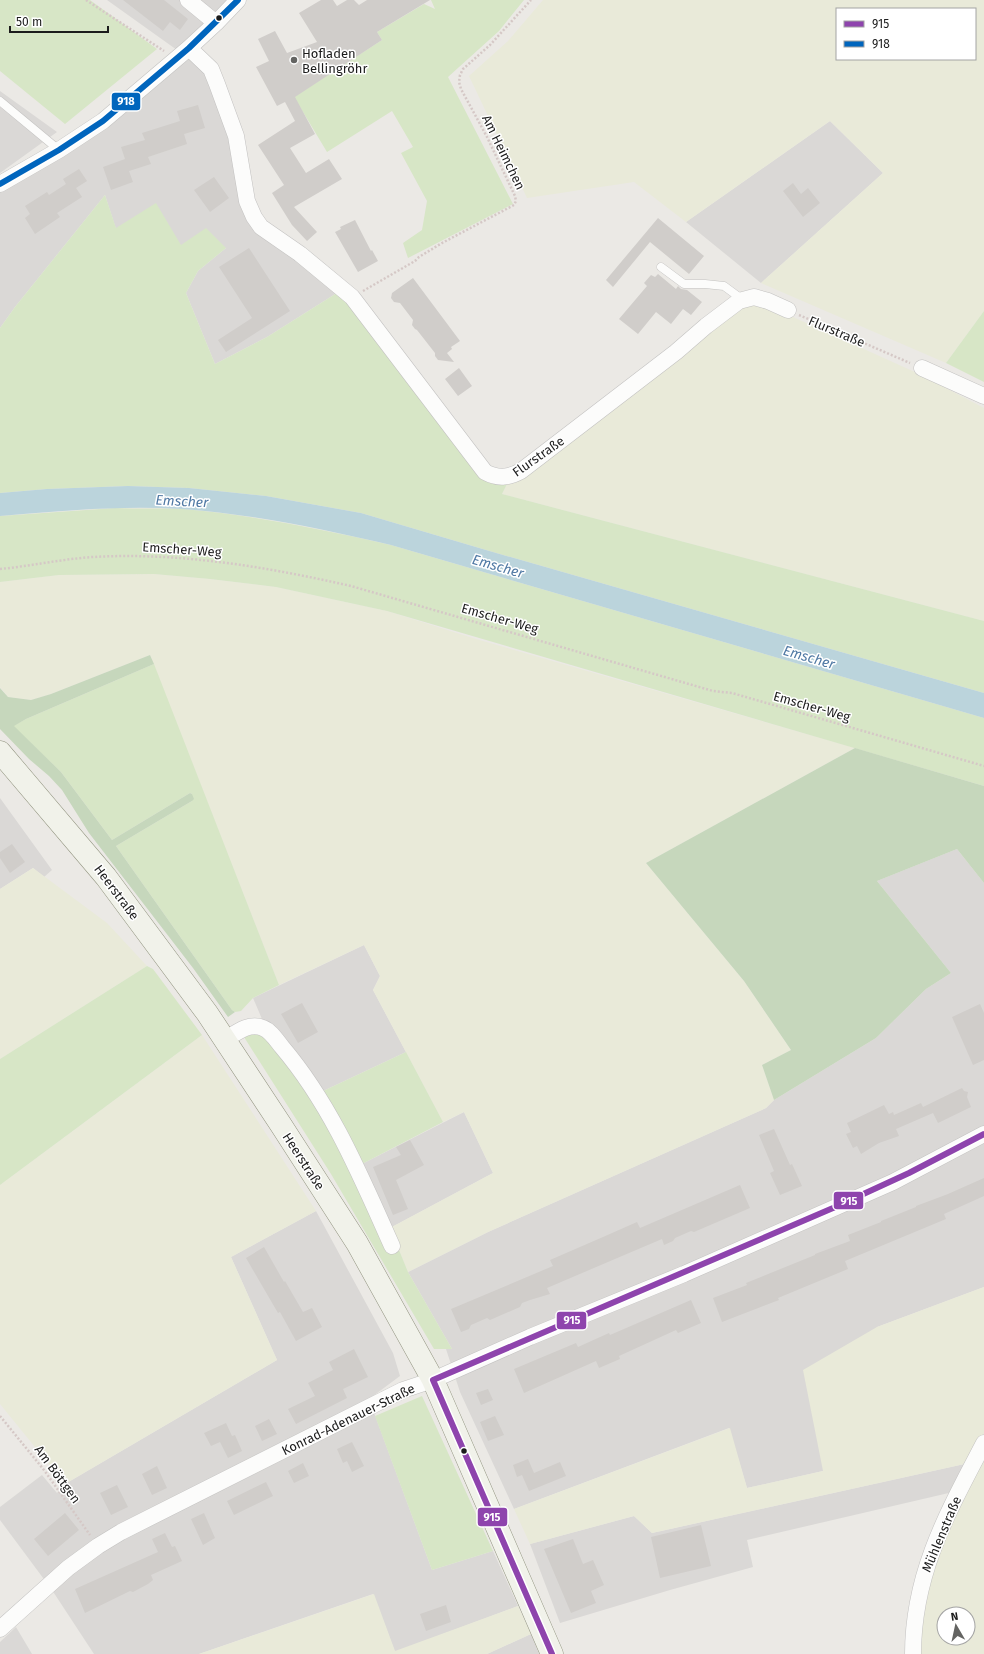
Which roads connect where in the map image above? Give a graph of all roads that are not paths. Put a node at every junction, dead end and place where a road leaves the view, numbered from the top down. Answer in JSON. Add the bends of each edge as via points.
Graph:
{"nodes":[{"id":1,"x":188,"y":0,"type":"edge"},
{"id":2,"x":238,"y":0,"type":"edge"},
{"id":3,"x":216,"y":23,"type":"junction"},
{"id":4,"x":189,"y":48,"type":"junction"},
{"id":5,"x":0,"y":101,"type":"edge"},
{"id":6,"x":59,"y":150,"type":"junction"},
{"id":7,"x":0,"y":184,"type":"edge"},
{"id":8,"x":661,"y":267,"type":"dead end"},
{"id":9,"x":744,"y":300,"type":"junction"},
{"id":10,"x":788,"y":310,"type":"road end"},
{"id":11,"x":922,"y":368,"type":"road end"},
{"id":12,"x":984,"y":396,"type":"edge"},
{"id":13,"x":2,"y":758,"type":"edge"},
{"id":14,"x":225,"y":1040,"type":"junction"},
{"id":15,"x":984,"y":1134,"type":"edge"},
{"id":16,"x":392,"y":1246,"type":"dead end"},
{"id":17,"x":433,"y":1380,"type":"junction"},
{"id":18,"x":984,"y":1443,"type":"edge"},
{"id":19,"x":1,"y":1625,"type":"edge"},
{"id":20,"x":552,"y":1654,"type":"edge"},
{"id":21,"x":913,"y":1654,"type":"edge"}],
"edges":[{"from":1,"to":3,"type":"street"},
{"from":2,"to":3,"type":"street"},
{"from":3,"to":4,"type":"street"},
{"from":4,"to":6,"type":"street","via":[[103,121]]},
{"from":4,"to":9,"type":"street","name":"Flurstraße","via":[[211,69],[236,136],[247,201],[261,227],[300,254],[352,297],[485,472],[494,477],[510,477],[521,471],[676,352],[711,322]]},
{"from":5,"to":6,"type":"lane"},
{"from":6,"to":7,"type":"street"},
{"from":8,"to":9,"type":"lane","via":[[684,284],[724,286]]},
{"from":9,"to":10,"type":"street","name":"Flurstraße","via":[[754,297]]},
{"from":11,"to":12,"type":"street"},
{"from":13,"to":14,"type":"main road","name":"Heerstraße","via":[[106,877]]},
{"from":14,"to":16,"type":"street","via":[[248,1026],[263,1028],[298,1066],[348,1146]]},
{"from":14,"to":17,"type":"main road","name":"Heerstraße","via":[[357,1244]]},
{"from":15,"to":17,"type":"street","name":"Konrad-Adenauer-Straße","via":[[893,1182]]},
{"from":17,"to":19,"type":"street","name":"Konrad-Adenauer-Straße","via":[[396,1394],[121,1532],[68,1568]]},
{"from":17,"to":20,"type":"main road","name":"Heerstraße"},
{"from":18,"to":21,"type":"street","name":"Mühlenstraße","via":[[947,1512],[923,1577],[916,1612]]}]}
